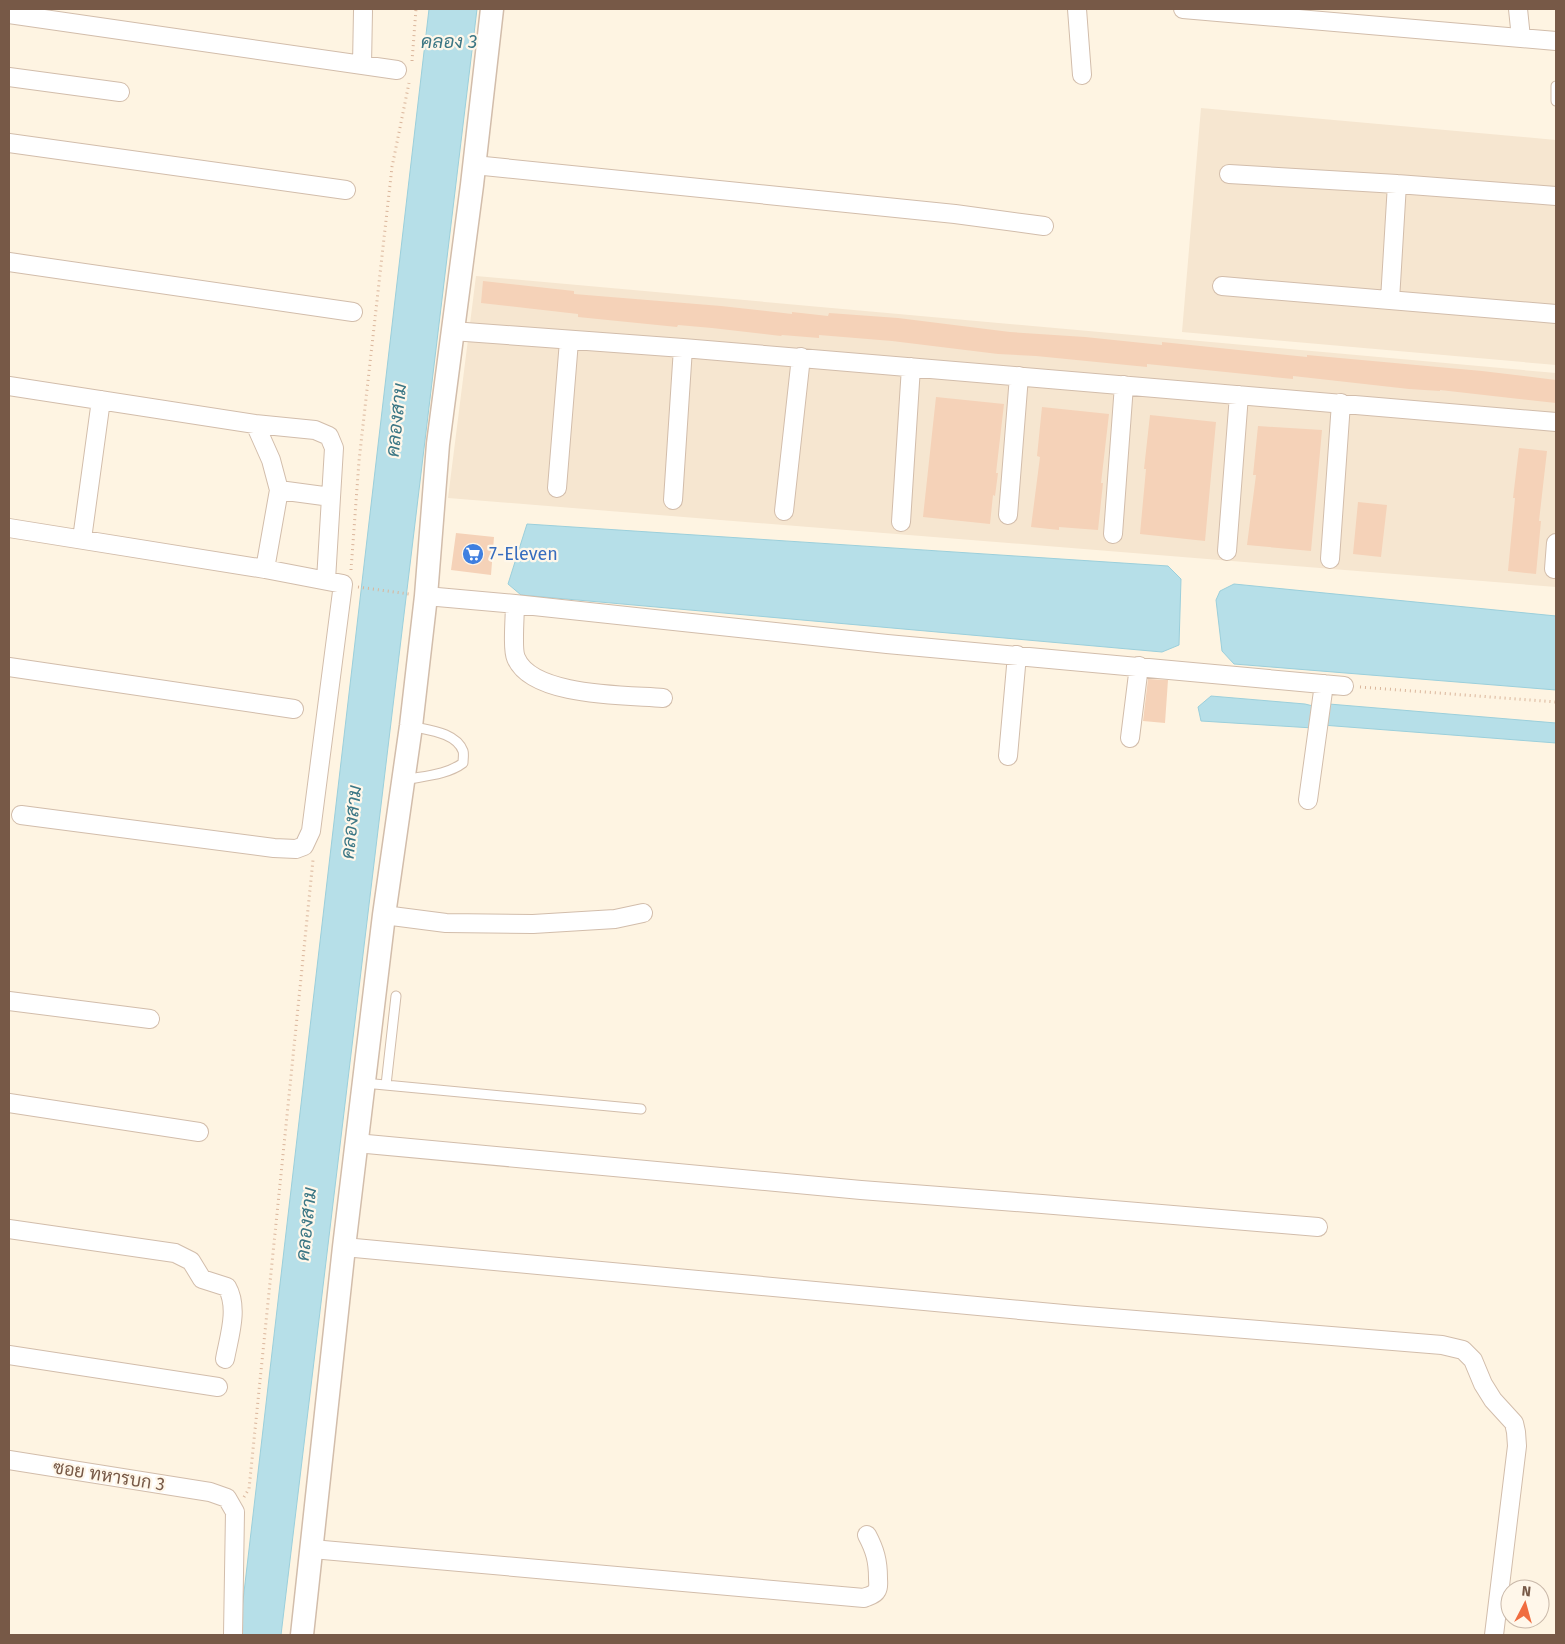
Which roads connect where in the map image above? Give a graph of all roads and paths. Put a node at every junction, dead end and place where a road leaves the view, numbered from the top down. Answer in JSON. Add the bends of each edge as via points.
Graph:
{"nodes":[{"id":1,"x":492,"y":9,"type":"edge"},
{"id":2,"x":1077,"y":9,"type":"edge"},
{"id":3,"x":1183,"y":9,"type":"edge"},
{"id":4,"x":1518,"y":9,"type":"edge"},
{"id":5,"x":363,"y":11,"type":"dead end"},
{"id":6,"x":9,"y":14,"type":"edge"},
{"id":7,"x":1521,"y":38,"type":"junction"},
{"id":8,"x":1556,"y":41,"type":"edge"},
{"id":9,"x":362,"y":65,"type":"junction"},
{"id":10,"x":397,"y":70,"type":"dead end"},
{"id":11,"x":1082,"y":76,"type":"dead end"},
{"id":12,"x":9,"y":78,"type":"edge"},
{"id":13,"x":1556,"y":86,"type":"edge"},
{"id":14,"x":120,"y":92,"type":"dead end"},
{"id":15,"x":1556,"y":101,"type":"edge"},
{"id":16,"x":9,"y":143,"type":"edge"},
{"id":17,"x":474,"y":165,"type":"junction"},
{"id":18,"x":1229,"y":174,"type":"dead end"},
{"id":19,"x":1397,"y":184,"type":"junction"},
{"id":20,"x":346,"y":190,"type":"dead end"},
{"id":21,"x":1556,"y":196,"type":"edge"},
{"id":22,"x":1044,"y":226,"type":"dead end"},
{"id":23,"x":9,"y":262,"type":"edge"},
{"id":24,"x":1222,"y":286,"type":"dead end"},
{"id":25,"x":1390,"y":300,"type":"junction"},
{"id":26,"x":353,"y":312,"type":"dead end"},
{"id":27,"x":1556,"y":314,"type":"edge"},
{"id":28,"x":452,"y":331,"type":"junction"},
{"id":29,"x":569,"y":341,"type":"junction"},
{"id":30,"x":684,"y":348,"type":"junction"},
{"id":31,"x":801,"y":358,"type":"junction"},
{"id":32,"x":911,"y":367,"type":"junction"},
{"id":33,"x":1019,"y":376,"type":"junction"},
{"id":34,"x":1124,"y":385,"type":"junction"},
{"id":35,"x":9,"y":386,"type":"edge"},
{"id":36,"x":1239,"y":395,"type":"junction"},
{"id":37,"x":101,"y":400,"type":"junction"},
{"id":38,"x":1341,"y":404,"type":"junction"},
{"id":39,"x":1556,"y":422,"type":"edge"},
{"id":40,"x":255,"y":424,"type":"junction"},
{"id":41,"x":556,"y":488,"type":"dead end"},
{"id":42,"x":279,"y":490,"type":"junction"},
{"id":43,"x":332,"y":497,"type":"junction"},
{"id":44,"x":673,"y":500,"type":"dead end"},
{"id":45,"x":784,"y":511,"type":"dead end"},
{"id":46,"x":1008,"y":515,"type":"dead end"},
{"id":47,"x":902,"y":522,"type":"dead end"},
{"id":48,"x":9,"y":528,"type":"edge"},
{"id":49,"x":1113,"y":534,"type":"dead end"},
{"id":50,"x":82,"y":539,"type":"junction"},
{"id":51,"x":1556,"y":544,"type":"edge"},
{"id":52,"x":1227,"y":551,"type":"dead end"},
{"id":53,"x":1330,"y":559,"type":"dead end"},
{"id":54,"x":265,"y":569,"type":"junction"},
{"id":55,"x":1554,"y":569,"type":"dead end"},
{"id":56,"x":326,"y":580,"type":"junction"},
{"id":57,"x":354,"y":586,"type":"dead end"},
{"id":58,"x":418,"y":595,"type":"junction"},
{"id":59,"x":515,"y":604,"type":"junction"},
{"id":60,"x":1017,"y":655,"type":"junction"},
{"id":61,"x":1139,"y":666,"type":"junction"},
{"id":62,"x":9,"y":667,"type":"edge"},
{"id":63,"x":1324,"y":684,"type":"junction"},
{"id":64,"x":1344,"y":686,"type":"joint"},
{"id":65,"x":663,"y":698,"type":"dead end"},
{"id":66,"x":1556,"y":702,"type":"edge"},
{"id":67,"x":294,"y":709,"type":"dead end"},
{"id":68,"x":410,"y":726,"type":"junction"},
{"id":69,"x":1130,"y":738,"type":"dead end"},
{"id":70,"x":1008,"y":756,"type":"dead end"},
{"id":71,"x":403,"y":780,"type":"junction"},
{"id":72,"x":1308,"y":800,"type":"dead end"},
{"id":73,"x":21,"y":815,"type":"dead end"},
{"id":74,"x":644,"y":913,"type":"dead end"},
{"id":75,"x":384,"y":915,"type":"junction"},
{"id":76,"x":396,"y":996,"type":"dead end"},
{"id":77,"x":9,"y":1001,"type":"edge"},
{"id":78,"x":150,"y":1019,"type":"dead end"},
{"id":79,"x":364,"y":1083,"type":"junction"},
{"id":80,"x":386,"y":1085,"type":"junction"},
{"id":81,"x":9,"y":1103,"type":"edge"},
{"id":82,"x":640,"y":1109,"type":"dead end"},
{"id":83,"x":198,"y":1132,"type":"dead end"},
{"id":84,"x":356,"y":1143,"type":"junction"},
{"id":85,"x":1318,"y":1227,"type":"dead end"},
{"id":86,"x":9,"y":1229,"type":"edge"},
{"id":87,"x":344,"y":1247,"type":"junction"},
{"id":88,"x":9,"y":1355,"type":"edge"},
{"id":89,"x":225,"y":1359,"type":"dead end"},
{"id":90,"x":218,"y":1387,"type":"dead end"},
{"id":91,"x":9,"y":1460,"type":"edge"},
{"id":92,"x":867,"y":1535,"type":"dead end"},
{"id":93,"x":312,"y":1548,"type":"junction"},
{"id":94,"x":233,"y":1635,"type":"edge"},
{"id":95,"x":302,"y":1635,"type":"edge"},
{"id":96,"x":1494,"y":1635,"type":"edge"}],
"edges":[{"from":1,"to":17,"type":"street"},
{"from":2,"to":11,"type":"street"},
{"from":3,"to":7,"type":"street"},
{"from":4,"to":7,"type":"street"},
{"from":5,"to":9,"type":"street"},
{"from":6,"to":9,"type":"street"},
{"from":7,"to":8,"type":"street"},
{"from":9,"to":10,"type":"street"},
{"from":12,"to":14,"type":"street"},
{"from":13,"to":15,"type":"lane"},
{"from":16,"to":20,"type":"street"},
{"from":17,"to":22,"type":"street"},
{"from":17,"to":28,"type":"street"},
{"from":18,"to":19,"type":"street"},
{"from":19,"to":21,"type":"street"},
{"from":19,"to":25,"type":"street"},
{"from":23,"to":26,"type":"street"},
{"from":24,"to":25,"type":"street"},
{"from":25,"to":27,"type":"street"},
{"from":28,"to":29,"type":"street"},
{"from":28,"to":58,"type":"street"},
{"from":29,"to":30,"type":"street"},
{"from":29,"to":41,"type":"street"},
{"from":30,"to":31,"type":"street"},
{"from":30,"to":44,"type":"street"},
{"from":31,"to":32,"type":"street"},
{"from":31,"to":45,"type":"street"},
{"from":32,"to":33,"type":"street"},
{"from":32,"to":47,"type":"street"},
{"from":33,"to":34,"type":"street"},
{"from":33,"to":46,"type":"street"},
{"from":34,"to":36,"type":"street"},
{"from":34,"to":49,"type":"street"},
{"from":35,"to":37,"type":"street"},
{"from":36,"to":38,"type":"street"},
{"from":36,"to":52,"type":"street"},
{"from":37,"to":40,"type":"street"},
{"from":37,"to":50,"type":"street"},
{"from":38,"to":39,"type":"street"},
{"from":38,"to":53,"type":"street"},
{"from":40,"to":42,"type":"street","via":[[271,460]]},
{"from":40,"to":43,"type":"street","via":[[315,430],[328,436],[334,448]]},
{"from":42,"to":43,"type":"street"},
{"from":42,"to":54,"type":"street"},
{"from":43,"to":56,"type":"street"},
{"from":48,"to":50,"type":"street"},
{"from":50,"to":54,"type":"street"},
{"from":51,"to":55,"type":"street"},
{"from":54,"to":56,"type":"street"},
{"from":56,"to":73,"type":"street","via":[[343,584],[311,831],[304,846],[296,850],[274,848]]},
{"from":57,"to":58,"type":"path"},
{"from":58,"to":59,"type":"street"},
{"from":58,"to":68,"type":"street"},
{"from":59,"to":60,"type":"street"},
{"from":59,"to":65,"type":"street","via":[[515,658],[524,670],[540,681],[568,690]]},
{"from":60,"to":61,"type":"street"},
{"from":60,"to":70,"type":"street"},
{"from":61,"to":63,"type":"street"},
{"from":61,"to":69,"type":"street"},
{"from":62,"to":67,"type":"street"},
{"from":63,"to":64,"type":"street"},
{"from":63,"to":72,"type":"street"},
{"from":64,"to":66,"type":"path"},
{"from":68,"to":71,"type":"street"},
{"from":68,"to":71,"type":"lane","via":[[448,735],[464,752],[463,763],[442,773]]},
{"from":71,"to":75,"type":"street"},
{"from":74,"to":75,"type":"street","via":[[615,919],[533,924],[446,923]]},
{"from":75,"to":79,"type":"street"},
{"from":76,"to":80,"type":"lane"},
{"from":77,"to":78,"type":"street"},
{"from":79,"to":80,"type":"lane"},
{"from":79,"to":84,"type":"street"},
{"from":80,"to":82,"type":"lane"},
{"from":81,"to":83,"type":"street"},
{"from":84,"to":85,"type":"street","via":[[861,1190]]},
{"from":84,"to":87,"type":"street"},
{"from":86,"to":89,"type":"street","via":[[175,1253],[191,1261],[202,1279],[227,1287],[231,1294],[234,1305]]},
{"from":87,"to":93,"type":"street"},
{"from":87,"to":96,"type":"street","via":[[1074,1315],[1442,1345],[1462,1350],[1473,1360],[1493,1400],[1514,1423],[1516,1432],[1517,1446]]},
{"from":88,"to":90,"type":"street"},
{"from":91,"to":94,"type":"street","name":"ซอย ทหารบก 3","via":[[210,1492],[227,1498],[235,1512]]},
{"from":92,"to":93,"type":"street","via":[[878,1559],[878,1586],[874,1594],[864,1598]]},
{"from":93,"to":95,"type":"street"}]}
